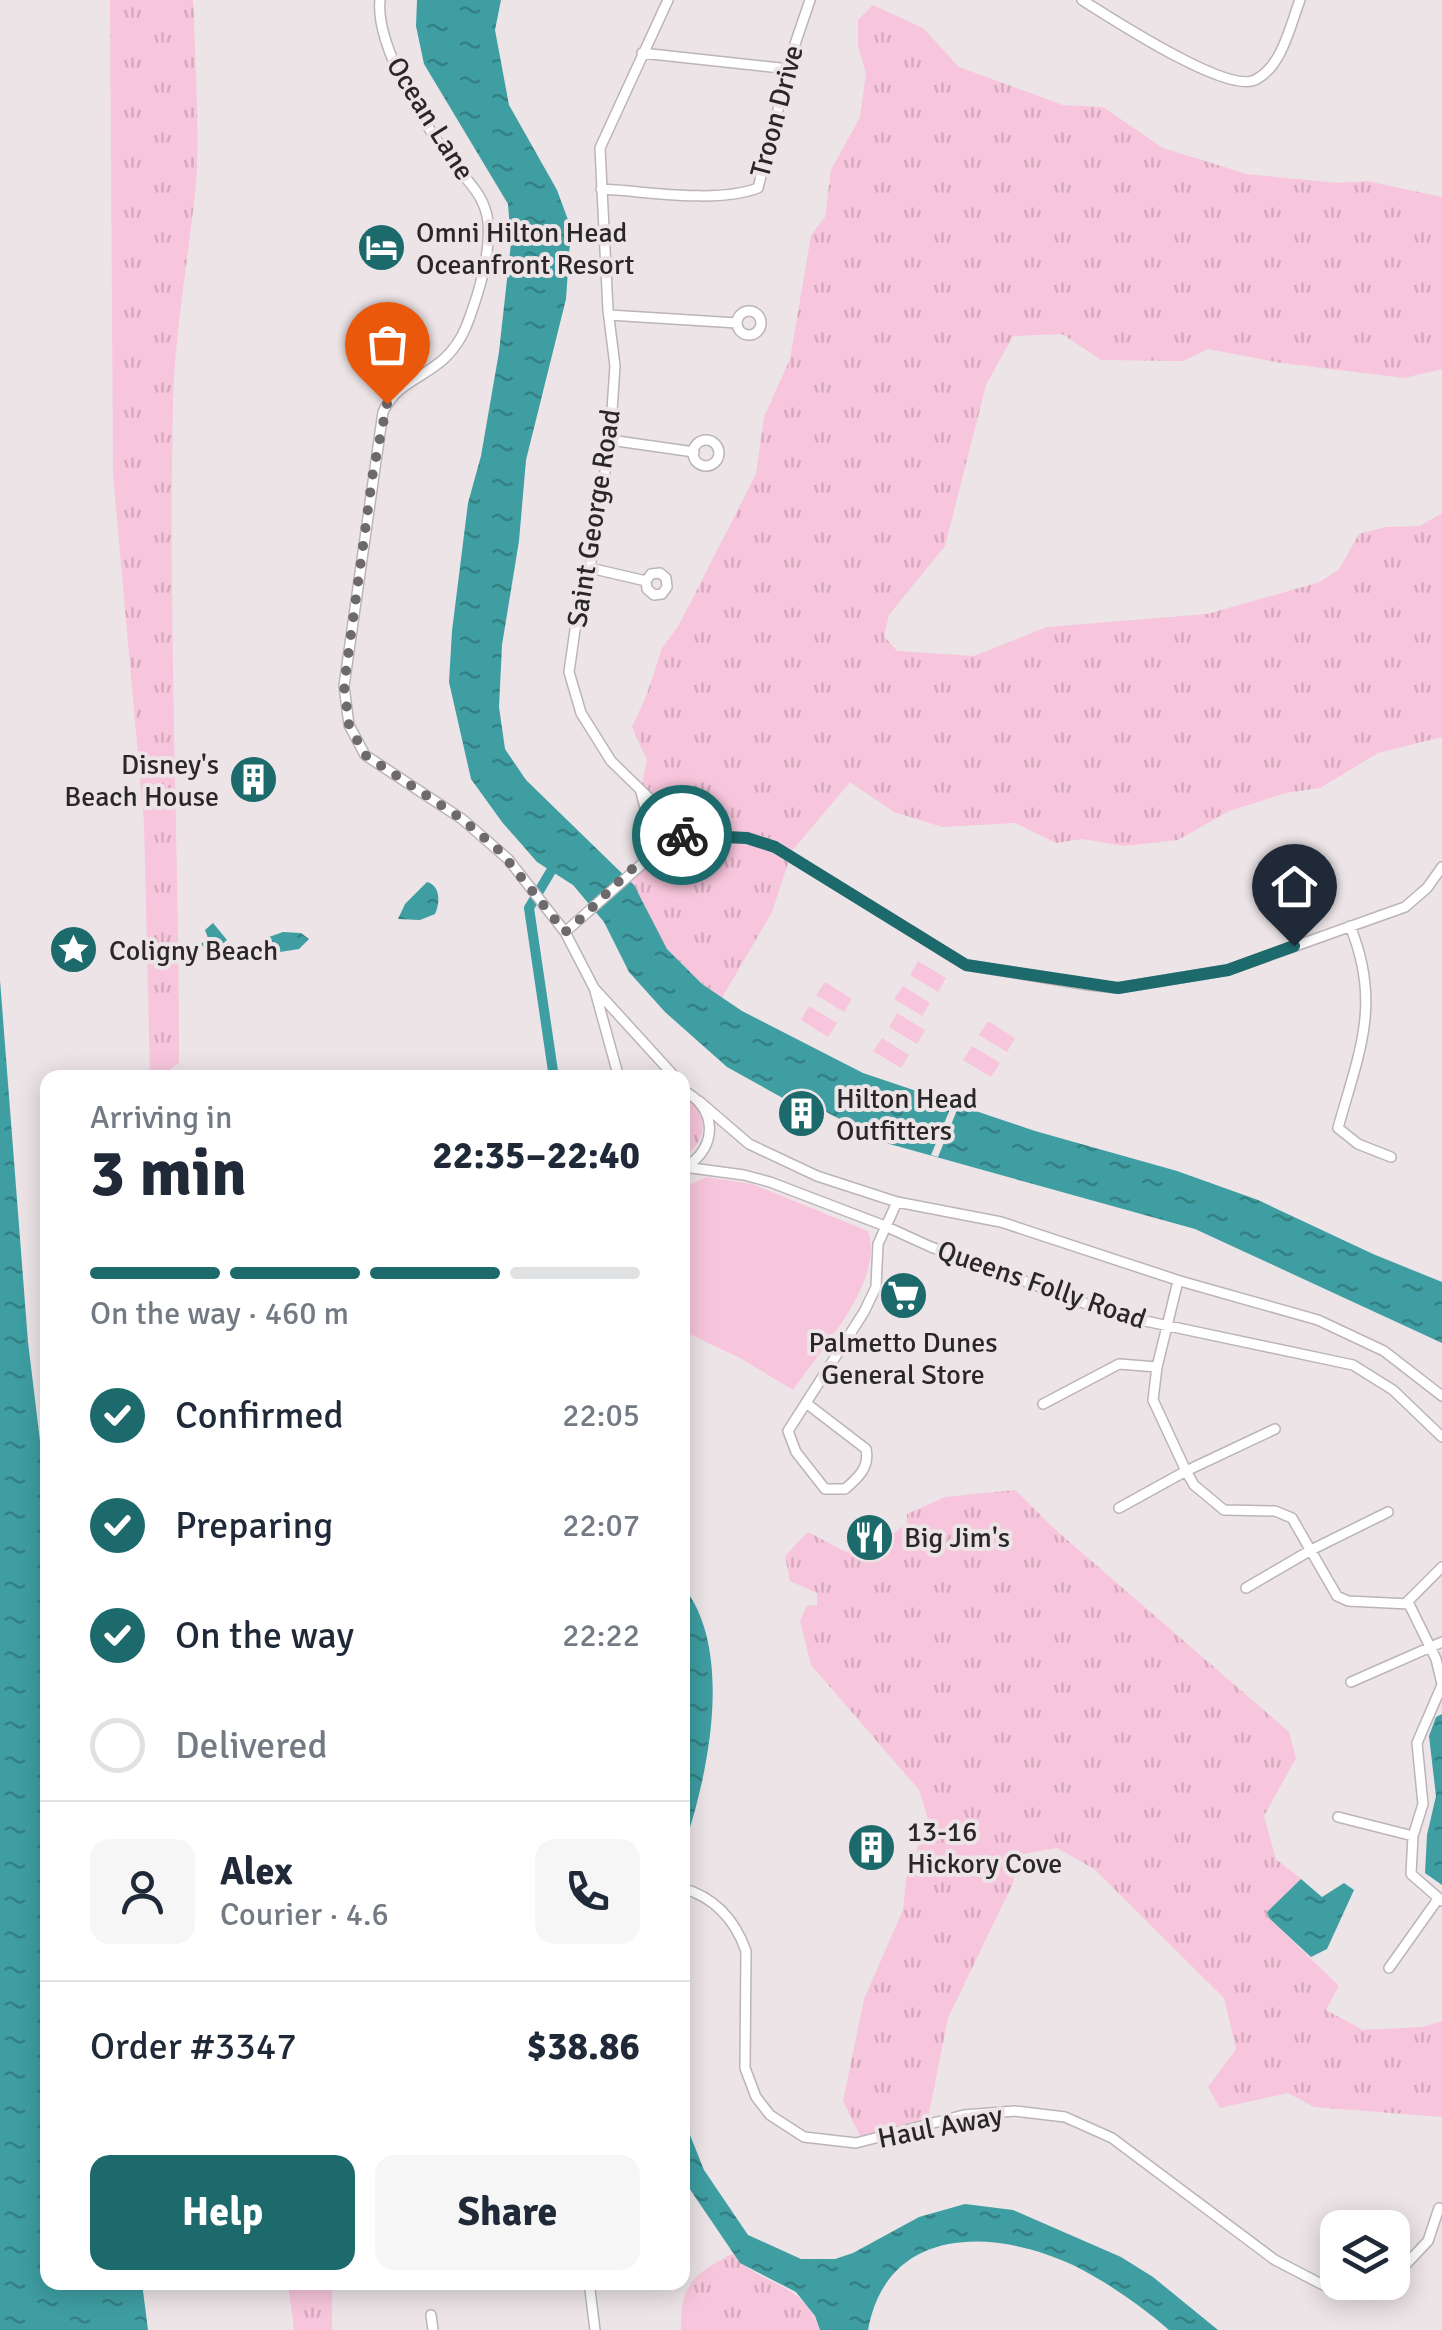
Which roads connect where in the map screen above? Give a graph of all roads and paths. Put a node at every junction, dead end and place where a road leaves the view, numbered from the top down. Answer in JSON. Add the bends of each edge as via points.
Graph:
{"nodes":[{"id":1,"x":380,"y":0,"type":"edge"},
{"id":2,"x":668,"y":0,"type":"edge"},
{"id":3,"x":810,"y":0,"type":"edge"},
{"id":4,"x":1082,"y":0,"type":"edge"},
{"id":5,"x":1300,"y":0,"type":"edge"},
{"id":6,"x":642,"y":53,"type":"junction"},
{"id":7,"x":790,"y":69,"type":"junction"},
{"id":8,"x":600,"y":189,"type":"junction"},
{"id":9,"x":609,"y":315,"type":"junction"},
{"id":10,"x":736,"y":323,"type":"dead end"},
{"id":11,"x":610,"y":440,"type":"junction"},
{"id":12,"x":694,"y":452,"type":"dead end"},
{"id":13,"x":590,"y":568,"type":"junction"},
{"id":14,"x":646,"y":581,"type":"dead end"},
{"id":15,"x":640,"y":789,"type":"junction"},
{"id":16,"x":687,"y":835,"type":"junction"},
{"id":17,"x":656,"y":851,"type":"junction"},
{"id":18,"x":1442,"y":867,"type":"edge"},
{"id":19,"x":1350,"y":926,"type":"junction"},
{"id":20,"x":565,"y":932,"type":"junction"},
{"id":21,"x":594,"y":988,"type":"junction"},
{"id":22,"x":617,"y":1070,"type":"edge"},
{"id":23,"x":669,"y":1070,"type":"edge"},
{"id":24,"x":690,"y":1093,"type":"edge"},
{"id":25,"x":696,"y":1098,"type":"junction"},
{"id":26,"x":1391,"y":1157,"type":"dead end"},
{"id":27,"x":690,"y":1164,"type":"edge"},
{"id":28,"x":690,"y":1169,"type":"edge"},
{"id":29,"x":896,"y":1202,"type":"junction"},
{"id":30,"x":886,"y":1226,"type":"junction"},
{"id":31,"x":1178,"y":1280,"type":"junction"},
{"id":32,"x":1169,"y":1325,"type":"junction"},
{"id":33,"x":1157,"y":1368,"type":"junction"},
{"id":34,"x":1442,"y":1396,"type":"edge"},
{"id":35,"x":806,"y":1403,"type":"junction"},
{"id":36,"x":1044,"y":1404,"type":"dead end"},
{"id":37,"x":1275,"y":1429,"type":"dead end"},
{"id":38,"x":1442,"y":1438,"type":"edge"},
{"id":39,"x":1186,"y":1471,"type":"junction"},
{"id":40,"x":1119,"y":1508,"type":"dead end"},
{"id":41,"x":1388,"y":1512,"type":"dead end"},
{"id":42,"x":1311,"y":1550,"type":"junction"},
{"id":43,"x":1442,"y":1567,"type":"edge"},
{"id":44,"x":1246,"y":1588,"type":"dead end"},
{"id":45,"x":1406,"y":1603,"type":"junction"},
{"id":46,"x":1442,"y":1642,"type":"edge"},
{"id":47,"x":1430,"y":1648,"type":"junction"},
{"id":48,"x":1352,"y":1682,"type":"dead end"},
{"id":49,"x":1442,"y":1685,"type":"edge"},
{"id":50,"x":1338,"y":1817,"type":"dead end"},
{"id":51,"x":1413,"y":1836,"type":"junction"},
{"id":52,"x":690,"y":1892,"type":"edge"},
{"id":53,"x":1440,"y":1900,"type":"edge"},
{"id":54,"x":1389,"y":1968,"type":"dead end"},
{"id":55,"x":1438,"y":2208,"type":"dead end"},
{"id":56,"x":1410,"y":2260,"type":"edge"},
{"id":57,"x":1320,"y":2284,"type":"edge"},
{"id":58,"x":590,"y":2290,"type":"edge"},
{"id":59,"x":431,"y":2315,"type":"dead end"},
{"id":60,"x":434,"y":2330,"type":"edge"},
{"id":61,"x":595,"y":2330,"type":"edge"}],
"edges":[{"from":1,"to":20,"type":"street","name":"Ocean Lane","via":[[390,54],[454,165],[474,184],[488,239],[456,346],[437,368],[397,391],[383,412],[345,708],[365,755],[501,852]]},
{"from":2,"to":6,"type":"street","name":"Saint George Road"},
{"from":3,"to":7,"type":"street","name":"Troon Drive"},
{"from":4,"to":5,"type":"street","via":[[1220,78],[1245,83],[1274,63]]},
{"from":6,"to":7,"type":"street"},
{"from":6,"to":8,"type":"street","name":"Saint George Road","via":[[600,148]]},
{"from":7,"to":8,"type":"street","name":"Troon Drive","via":[[758,188],[744,194]]},
{"from":8,"to":9,"type":"street","name":"Saint George Road"},
{"from":9,"to":10,"type":"street"},
{"from":9,"to":11,"type":"street","name":"Saint George Road","via":[[615,366]]},
{"from":11,"to":12,"type":"street"},
{"from":11,"to":13,"type":"street","name":"Saint George Road"},
{"from":13,"to":14,"type":"street"},
{"from":13,"to":15,"type":"street","name":"Saint George Road","via":[[569,672],[581,713],[611,761]]},
{"from":15,"to":16,"type":"street","name":"Saint George Road"},
{"from":15,"to":17,"type":"street","name":"Saint George Road"},
{"from":16,"to":17,"type":"street"},
{"from":16,"to":19,"type":"street","via":[[747,838],[775,847],[966,965],[1088,985],[1118,988],[1228,970]]},
{"from":17,"to":20,"type":"street"},
{"from":18,"to":19,"type":"street","via":[[1405,906]]},
{"from":19,"to":26,"type":"street","via":[[1368,990],[1338,1128]]},
{"from":20,"to":21,"type":"street","name":"Ocean Lane"},
{"from":21,"to":22,"type":"street","name":"Ocean Lane"},
{"from":21,"to":23,"type":"street","name":"Ocean Lane"},
{"from":24,"to":25,"type":"street"},
{"from":25,"to":27,"type":"street","via":[[710,1122],[709,1138]]},
{"from":25,"to":29,"type":"street","name":"Queens Folly Road","via":[[770,1155]]},
{"from":28,"to":30,"type":"street","name":"Queens Folly Road","via":[[756,1178]]},
{"from":29,"to":30,"type":"street"},
{"from":29,"to":31,"type":"street","name":"Queens Folly Road","via":[[1001,1222]]},
{"from":30,"to":32,"type":"street","name":"Queens Folly Road","via":[[1117,1315]]},
{"from":30,"to":35,"type":"street","via":[[876,1287]]},
{"from":31,"to":32,"type":"street"},
{"from":31,"to":34,"type":"street","name":"Queens Folly Road","via":[[1318,1320],[1384,1351]]},
{"from":32,"to":33,"type":"street"},
{"from":32,"to":38,"type":"street","name":"Queens Folly Road","via":[[1353,1365],[1394,1390]]},
{"from":33,"to":36,"type":"street","via":[[1119,1364]]},
{"from":33,"to":39,"type":"street","via":[[1156,1411]]},
{"from":35,"to":35,"type":"street","via":[[788,1431],[796,1452],[825,1489],[845,1489],[864,1469],[866,1449]]},
{"from":37,"to":39,"type":"street"},
{"from":39,"to":40,"type":"street"},
{"from":39,"to":42,"type":"street","via":[[1224,1510],[1286,1514]]},
{"from":41,"to":42,"type":"street"},
{"from":42,"to":44,"type":"street"},
{"from":42,"to":45,"type":"street","via":[[1337,1596]]},
{"from":43,"to":45,"type":"street"},
{"from":45,"to":47,"type":"street"},
{"from":46,"to":47,"type":"street"},
{"from":47,"to":48,"type":"street"},
{"from":47,"to":49,"type":"street"},
{"from":49,"to":51,"type":"street","via":[[1416,1743],[1423,1804]]},
{"from":50,"to":51,"type":"street"},
{"from":51,"to":53,"type":"street","via":[[1411,1874]]},
{"from":52,"to":57,"type":"street","name":"Haul Away","via":[[714,1904],[746,1950],[745,2068],[770,2115],[804,2136],[856,2143],[964,2115],[1015,2110],[1065,2117],[1112,2138],[1275,2260]]},
{"from":53,"to":54,"type":"street"},
{"from":55,"to":56,"type":"street","name":"Haul Away","via":[[1428,2241]]},
{"from":58,"to":61,"type":"street"},
{"from":59,"to":60,"type":"street"}]}
